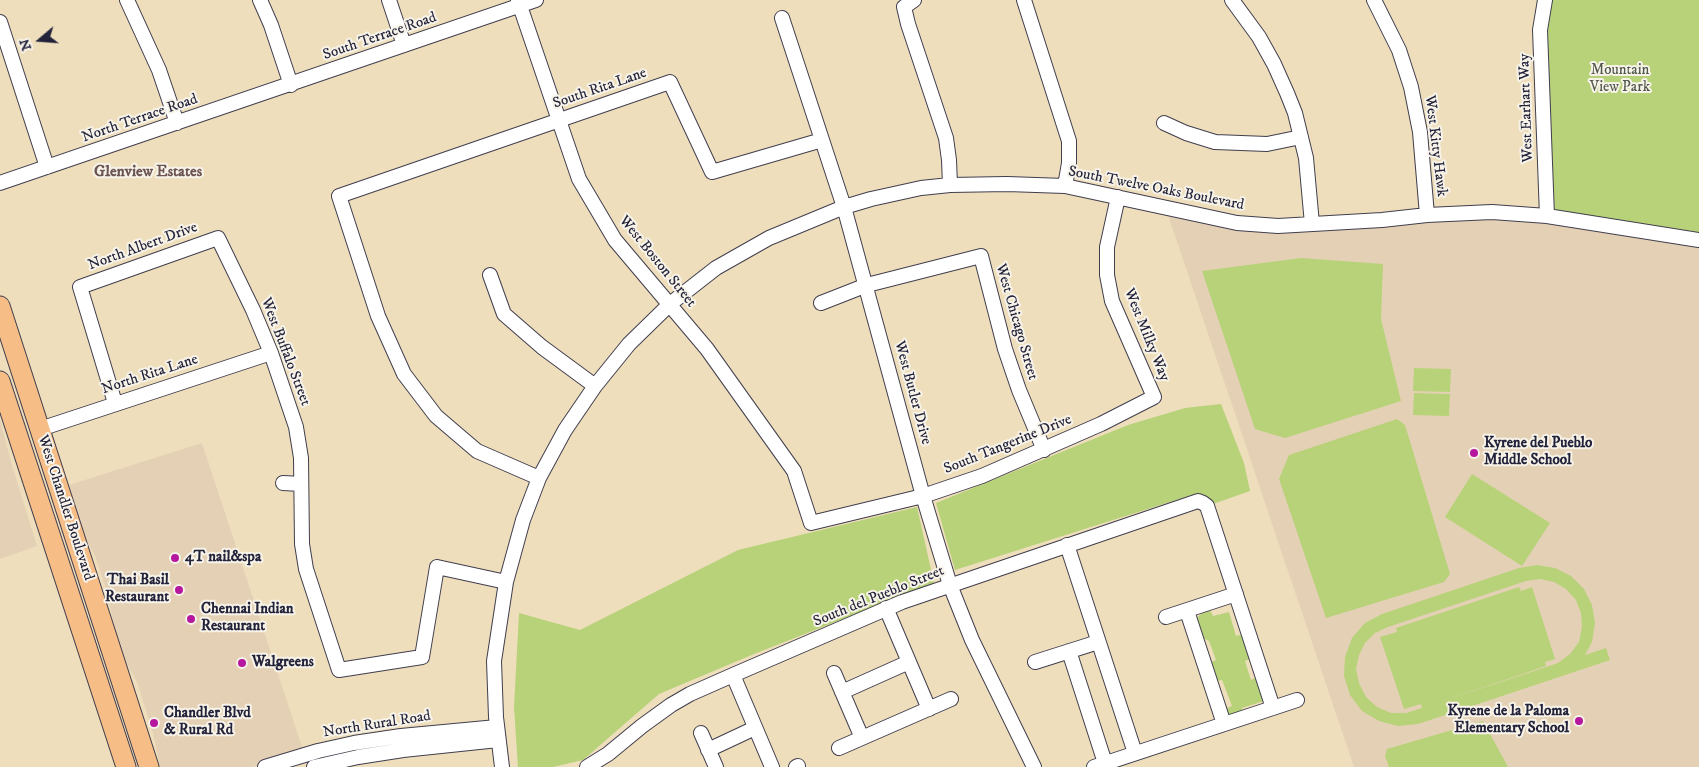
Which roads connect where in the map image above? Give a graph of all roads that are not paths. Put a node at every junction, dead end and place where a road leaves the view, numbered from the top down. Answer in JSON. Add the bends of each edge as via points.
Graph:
{"nodes":[{"id":1,"x":127,"y":0,"type":"edge"},
{"id":2,"x":260,"y":0,"type":"edge"},
{"id":3,"x":389,"y":0,"type":"edge"},
{"id":4,"x":536,"y":0,"type":"edge"},
{"id":5,"x":1024,"y":0,"type":"edge"},
{"id":6,"x":1232,"y":0,"type":"edge"},
{"id":7,"x":1374,"y":0,"type":"edge"},
{"id":8,"x":1545,"y":0,"type":"edge"},
{"id":9,"x":519,"y":3,"type":"edge"},
{"id":10,"x":909,"y":4,"type":"edge"},
{"id":11,"x":782,"y":18,"type":"dead end"},
{"id":12,"x":0,"y":22,"type":"edge"},
{"id":13,"x":404,"y":45,"type":"junction"},
{"id":14,"x":291,"y":85,"type":"junction"},
{"id":15,"x":559,"y":121,"type":"junction"},
{"id":16,"x":177,"y":123,"type":"junction"},
{"id":17,"x":1164,"y":123,"type":"dead end"},
{"id":18,"x":1301,"y":138,"type":"junction"},
{"id":19,"x":822,"y":140,"type":"junction"},
{"id":20,"x":47,"y":167,"type":"junction"},
{"id":21,"x":0,"y":183,"type":"edge"},
{"id":22,"x":950,"y":185,"type":"junction"},
{"id":23,"x":1066,"y":186,"type":"junction"},
{"id":24,"x":1118,"y":197,"type":"junction"},
{"id":25,"x":844,"y":207,"type":"junction"},
{"id":26,"x":1427,"y":215,"type":"junction"},
{"id":27,"x":1547,"y":216,"type":"junction"},
{"id":28,"x":1312,"y":224,"type":"junction"},
{"id":29,"x":218,"y":238,"type":"joint"},
{"id":30,"x":1699,"y":240,"type":"edge"},
{"id":31,"x":490,"y":275,"type":"dead end"},
{"id":32,"x":866,"y":284,"type":"junction"},
{"id":33,"x":821,"y":303,"type":"dead end"},
{"id":34,"x":670,"y":304,"type":"junction"},
{"id":35,"x":0,"y":306,"type":"edge"},
{"id":36,"x":271,"y":353,"type":"junction"},
{"id":37,"x":0,"y":381,"type":"edge"},
{"id":38,"x":596,"y":386,"type":"junction"},
{"id":39,"x":1154,"y":398,"type":"joint"},
{"id":40,"x":115,"y":403,"type":"junction"},
{"id":41,"x":40,"y":429,"type":"junction"},
{"id":42,"x":1044,"y":450,"type":"junction"},
{"id":43,"x":540,"y":478,"type":"junction"},
{"id":44,"x":283,"y":483,"type":"dead end"},
{"id":45,"x":301,"y":484,"type":"junction"},
{"id":46,"x":923,"y":496,"type":"junction"},
{"id":47,"x":811,"y":523,"type":"joint"},
{"id":48,"x":77,"y":545,"type":"junction"},
{"id":49,"x":1067,"y":545,"type":"junction"},
{"id":50,"x":56,"y":551,"type":"junction"},
{"id":51,"x":506,"y":582,"type":"junction"},
{"id":52,"x":950,"y":585,"type":"junction"},
{"id":53,"x":1236,"y":594,"type":"junction"},
{"id":54,"x":886,"y":608,"type":"junction"},
{"id":55,"x":1187,"y":610,"type":"junction"},
{"id":56,"x":1166,"y":617,"type":"dead end"},
{"id":57,"x":1098,"y":642,"type":"junction"},
{"id":58,"x":1069,"y":651,"type":"junction"},
{"id":59,"x":909,"y":662,"type":"junction"},
{"id":60,"x":1035,"y":662,"type":"dead end"},
{"id":61,"x":834,"y":673,"type":"dead end"},
{"id":62,"x":733,"y":675,"type":"junction"},
{"id":63,"x":842,"y":692,"type":"junction"},
{"id":64,"x":951,"y":699,"type":"dead end"},
{"id":65,"x":1298,"y":700,"type":"dead end"},
{"id":66,"x":1273,"y":708,"type":"junction"},
{"id":67,"x":929,"y":709,"type":"junction"},
{"id":68,"x":1224,"y":724,"type":"junction"},
{"id":69,"x":755,"y":728,"type":"junction"},
{"id":70,"x":701,"y":733,"type":"dead end"},
{"id":71,"x":497,"y":734,"type":"junction"},
{"id":72,"x":862,"y":738,"type":"junction"},
{"id":73,"x":839,"y":748,"type":"dead end"},
{"id":74,"x":708,"y":750,"type":"junction"},
{"id":75,"x":1135,"y":753,"type":"junction"},
{"id":76,"x":610,"y":761,"type":"edge"},
{"id":77,"x":288,"y":764,"type":"edge"},
{"id":78,"x":1099,"y":765,"type":"edge"},
{"id":79,"x":126,"y":767,"type":"edge"},
{"id":80,"x":149,"y":767,"type":"edge"},
{"id":81,"x":265,"y":767,"type":"edge"},
{"id":82,"x":314,"y":767,"type":"edge"},
{"id":83,"x":502,"y":767,"type":"edge"},
{"id":84,"x":587,"y":767,"type":"edge"},
{"id":85,"x":716,"y":767,"type":"edge"},
{"id":86,"x":772,"y":767,"type":"edge"},
{"id":87,"x":1034,"y":767,"type":"edge"}],
"edges":[{"from":1,"to":16,"type":"street","via":[[159,70]]},
{"from":2,"to":14,"type":"street"},
{"from":3,"to":13,"type":"street"},
{"from":4,"to":9,"type":"street","name":"South Terrace Road"},
{"from":5,"to":23,"type":"street","via":[[1069,141]]},
{"from":6,"to":18,"type":"street","via":[[1274,64]]},
{"from":7,"to":26,"type":"street","name":"West Kitty Hawk","via":[[1399,50],[1411,87],[1420,132]]},
{"from":8,"to":27,"type":"street","name":"West Earhart Way","via":[[1540,30]]},
{"from":9,"to":13,"type":"street","name":"South Terrace Road"},
{"from":9,"to":15,"type":"street","name":"West Boston Street"},
{"from":10,"to":22,"type":"street","via":[[908,24],[946,138]]},
{"from":11,"to":19,"type":"street","name":"West Butler Drive"},
{"from":12,"to":20,"type":"street"},
{"from":13,"to":14,"type":"street","name":"South Terrace Road"},
{"from":14,"to":16,"type":"street","name":"North Terrace Road"},
{"from":15,"to":19,"type":"street","name":"South Rita Lane","via":[[670,82],[712,172]]},
{"from":15,"to":34,"type":"street","name":"West Boston Street","via":[[579,179],[615,240]]},
{"from":15,"to":43,"type":"street","name":"South Rita Lane","via":[[339,196],[378,316],[404,374],[436,416],[477,451]]},
{"from":16,"to":20,"type":"street","name":"North Terrace Road"},
{"from":17,"to":18,"type":"street","via":[[1215,142],[1267,144]]},
{"from":18,"to":28,"type":"street"},
{"from":19,"to":25,"type":"street","name":"West Butler Drive"},
{"from":20,"to":21,"type":"street","name":"North Terrace Road"},
{"from":22,"to":23,"type":"street","name":"South Twelve Oaks Boulevard"},
{"from":22,"to":25,"type":"street","name":"South Twelve Oaks Boulevard","via":[[921,188]]},
{"from":23,"to":24,"type":"street","name":"South Twelve Oaks Boulevard"},
{"from":24,"to":28,"type":"street","name":"South Twelve Oaks Boulevard","via":[[1237,223]]},
{"from":24,"to":39,"type":"street","name":"West Milky Way","via":[[1107,247],[1107,275],[1112,301]]},
{"from":25,"to":32,"type":"street","name":"West Butler Drive"},
{"from":25,"to":34,"type":"street","name":"South Twelve Oaks Boulevard","via":[[769,238],[716,268]]},
{"from":26,"to":27,"type":"street","name":"South Twelve Oaks Boulevard","via":[[1492,212]]},
{"from":26,"to":28,"type":"street","name":"South Twelve Oaks Boulevard"},
{"from":27,"to":30,"type":"street","name":"South Twelve Oaks Boulevard"},
{"from":29,"to":36,"type":"street","name":"West Buffalo Street"},
{"from":29,"to":40,"type":"street","name":"North Albert Drive","via":[[80,287]]},
{"from":31,"to":38,"type":"street","via":[[504,314],[542,347]]},
{"from":32,"to":33,"type":"street"},
{"from":32,"to":42,"type":"street","name":"West Chicago Street","via":[[981,256],[1008,357]]},
{"from":32,"to":46,"type":"street","name":"West Butler Drive"},
{"from":34,"to":38,"type":"street","name":"South Twelve Oaks Boulevard","via":[[629,344]]},
{"from":34,"to":47,"type":"street","name":"West Boston Street","via":[[707,349],[794,471]]},
{"from":35,"to":41,"type":"main road","name":"West Chandler Boulevard"},
{"from":36,"to":40,"type":"street","name":"North Rita Lane"},
{"from":36,"to":45,"type":"street","name":"West Buffalo Street","via":[[296,427]]},
{"from":37,"to":50,"type":"main road","name":"West Chandler Boulevard"},
{"from":38,"to":43,"type":"street","name":"South Twelve Oaks Boulevard","via":[[565,430]]},
{"from":39,"to":42,"type":"street","name":"South Tangerine Drive"},
{"from":40,"to":41,"type":"street","name":"North Rita Lane"},
{"from":41,"to":48,"type":"main road","name":"West Chandler Boulevard"},
{"from":42,"to":46,"type":"street","name":"South Tangerine Drive"},
{"from":43,"to":51,"type":"street","name":"South Twelve Oaks Boulevard","via":[[523,520]]},
{"from":44,"to":45,"type":"street"},
{"from":45,"to":51,"type":"street","name":"West Buffalo Street","via":[[302,544],[306,569],[339,670],[422,657],[437,567]]},
{"from":46,"to":47,"type":"street","name":"South Tangerine Drive"},
{"from":46,"to":52,"type":"street","name":"West Butler Drive"},
{"from":48,"to":50,"type":"main road"},
{"from":48,"to":80,"type":"main road","name":"West Chandler Boulevard"},
{"from":49,"to":52,"type":"street","name":"South del Pueblo Street"},
{"from":49,"to":53,"type":"street","name":"South del Pueblo Street","via":[[1194,502],[1203,503],[1207,506]]},
{"from":49,"to":57,"type":"street"},
{"from":50,"to":79,"type":"main road","name":"West Chandler Boulevard"},
{"from":51,"to":71,"type":"street","name":"South Twelve Oaks Boulevard","via":[[494,661]]},
{"from":52,"to":54,"type":"street","name":"South del Pueblo Street"},
{"from":52,"to":87,"type":"street","name":"West Butler Drive","via":[[972,640]]},
{"from":53,"to":55,"type":"street"},
{"from":53,"to":66,"type":"street"},
{"from":54,"to":59,"type":"street"},
{"from":54,"to":62,"type":"street","name":"South del Pueblo Street"},
{"from":55,"to":56,"type":"street"},
{"from":55,"to":68,"type":"street"},
{"from":57,"to":58,"type":"street"},
{"from":57,"to":75,"type":"street"},
{"from":58,"to":60,"type":"street"},
{"from":58,"to":78,"type":"street"},
{"from":59,"to":63,"type":"street"},
{"from":59,"to":67,"type":"street"},
{"from":61,"to":63,"type":"street"},
{"from":62,"to":69,"type":"street"},
{"from":62,"to":76,"type":"street","name":"South del Pueblo Street","via":[[671,705],[642,726]]},
{"from":63,"to":72,"type":"street"},
{"from":64,"to":67,"type":"street"},
{"from":65,"to":66,"type":"street"},
{"from":66,"to":68,"type":"street"},
{"from":67,"to":72,"type":"street"},
{"from":68,"to":75,"type":"street"},
{"from":69,"to":74,"type":"street"},
{"from":69,"to":86,"type":"street"},
{"from":70,"to":74,"type":"street"},
{"from":71,"to":77,"type":"street","name":"North Rural Road","via":[[392,737],[354,743]]},
{"from":71,"to":82,"type":"street","name":"North Rural Road"},
{"from":71,"to":83,"type":"street","name":"South Twelve Oaks Boulevard"},
{"from":72,"to":73,"type":"street"},
{"from":74,"to":85,"type":"street"},
{"from":75,"to":78,"type":"street"},
{"from":76,"to":84,"type":"street","name":"South del Pueblo Street"},
{"from":77,"to":81,"type":"street","name":"North Rural Road"}]}
